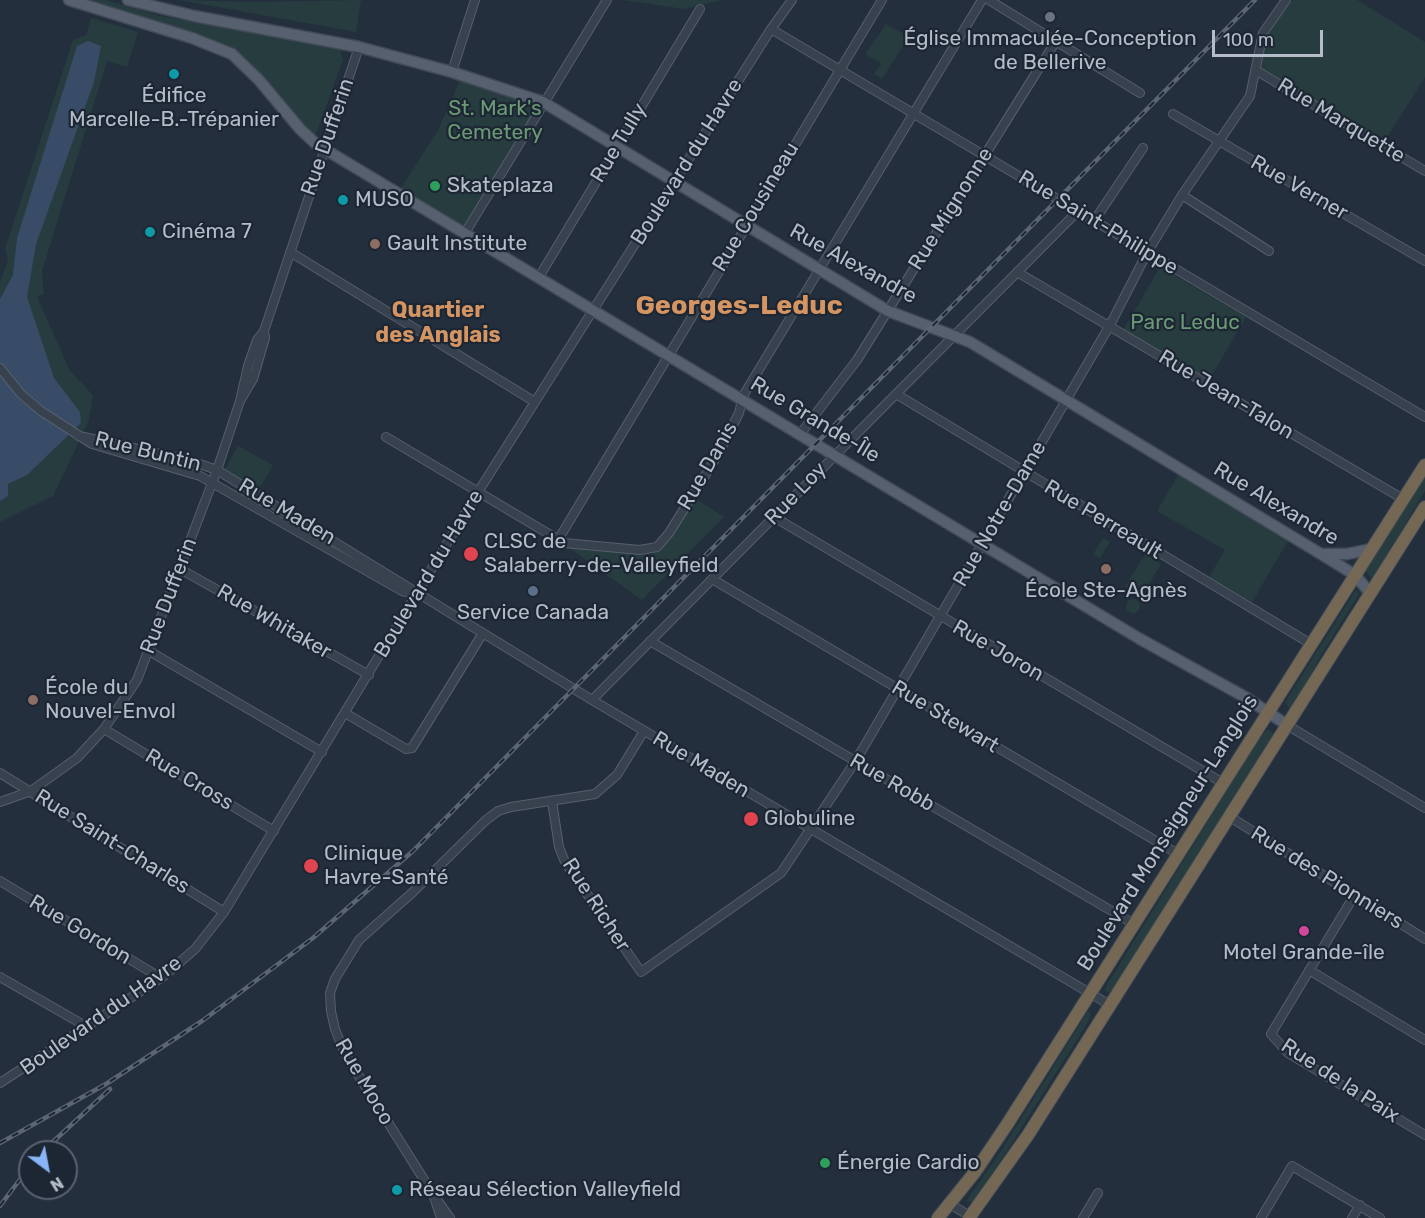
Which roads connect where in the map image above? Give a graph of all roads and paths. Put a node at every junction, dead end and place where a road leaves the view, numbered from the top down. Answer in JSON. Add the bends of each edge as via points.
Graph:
{"nodes":[{"id":1,"x":69,"y":0,"type":"edge"},
{"id":2,"x":128,"y":0,"type":"edge"},
{"id":3,"x":475,"y":0,"type":"edge"},
{"id":4,"x":608,"y":0,"type":"edge"},
{"id":5,"x":792,"y":0,"type":"edge"},
{"id":6,"x":882,"y":0,"type":"edge"},
{"id":7,"x":982,"y":0,"type":"edge"},
{"id":8,"x":989,"y":0,"type":"edge"},
{"id":9,"x":1286,"y":0,"type":"edge"},
{"id":10,"x":700,"y":9,"type":"dead end"},
{"id":11,"x":771,"y":29,"type":"junction"},
{"id":12,"x":1056,"y":41,"type":"junction"},
{"id":13,"x":359,"y":47,"type":"junction"},
{"id":14,"x":839,"y":70,"type":"junction"},
{"id":15,"x":1257,"y":71,"type":"junction"},
{"id":16,"x":452,"y":72,"type":"junction"},
{"id":17,"x":1140,"y":93,"type":"dead end"},
{"id":18,"x":543,"y":102,"type":"junction"},
{"id":19,"x":913,"y":114,"type":"junction"},
{"id":20,"x":1173,"y":114,"type":"dead end"},
{"id":21,"x":1220,"y":142,"type":"junction"},
{"id":22,"x":616,"y":146,"type":"junction"},
{"id":23,"x":324,"y":148,"type":"junction"},
{"id":24,"x":1143,"y":148,"type":"dead end"},
{"id":25,"x":984,"y":156,"type":"junction"},
{"id":26,"x":1425,"y":171,"type":"edge"},
{"id":27,"x":674,"y":181,"type":"junction"},
{"id":28,"x":1182,"y":195,"type":"junction"},
{"id":29,"x":1078,"y":212,"type":"junction"},
{"id":30,"x":1095,"y":221,"type":"junction"},
{"id":31,"x":746,"y":225,"type":"junction"},
{"id":32,"x":465,"y":233,"type":"junction"},
{"id":33,"x":1269,"y":250,"type":"dead end"},
{"id":34,"x":290,"y":252,"type":"junction"},
{"id":35,"x":1148,"y":253,"type":"junction"},
{"id":36,"x":1425,"y":261,"type":"edge"},
{"id":37,"x":818,"y":268,"type":"junction"},
{"id":38,"x":1017,"y":272,"type":"junction"},
{"id":39,"x":538,"y":278,"type":"junction"},
{"id":40,"x":593,"y":310,"type":"junction"},
{"id":41,"x":888,"y":311,"type":"junction"},
{"id":42,"x":1110,"y":325,"type":"junction"},
{"id":43,"x":955,"y":334,"type":"junction"},
{"id":44,"x":669,"y":355,"type":"junction"},
{"id":45,"x":0,"y":368,"type":"edge"},
{"id":46,"x":896,"y":394,"type":"junction"},
{"id":47,"x":742,"y":399,"type":"junction"},
{"id":48,"x":1066,"y":400,"type":"junction"},
{"id":49,"x":535,"y":402,"type":"junction"},
{"id":50,"x":1425,"y":417,"type":"edge"},
{"id":51,"x":801,"y":433,"type":"junction"},
{"id":52,"x":76,"y":434,"type":"junction"},
{"id":53,"x":386,"y":438,"type":"dead end"},
{"id":54,"x":835,"y":454,"type":"junction"},
{"id":55,"x":1425,"y":465,"type":"edge"},
{"id":56,"x":217,"y":470,"type":"junction"},
{"id":57,"x":1024,"y":472,"type":"junction"},
{"id":58,"x":212,"y":483,"type":"junction"},
{"id":59,"x":478,"y":492,"type":"junction"},
{"id":60,"x":1403,"y":499,"type":"junction"},
{"id":61,"x":1423,"y":513,"type":"edge"},
{"id":62,"x":774,"y":517,"type":"junction"},
{"id":63,"x":558,"y":540,"type":"junction"},
{"id":64,"x":983,"y":543,"type":"junction"},
{"id":65,"x":1371,"y":549,"type":"junction"},
{"id":66,"x":1321,"y":554,"type":"junction"},
{"id":67,"x":180,"y":569,"type":"junction"},
{"id":68,"x":1355,"y":575,"type":"junction"},
{"id":69,"x":712,"y":579,"type":"junction"},
{"id":70,"x":417,"y":594,"type":"junction"},
{"id":71,"x":1370,"y":594,"type":"junction"},
{"id":72,"x":941,"y":617,"type":"junction"},
{"id":73,"x":483,"y":633,"type":"junction"},
{"id":74,"x":650,"y":641,"type":"junction"},
{"id":75,"x":1311,"y":644,"type":"junction"},
{"id":76,"x":149,"y":651,"type":"junction"},
{"id":77,"x":369,"y":675,"type":"junction"},
{"id":78,"x":898,"y":689,"type":"junction"},
{"id":79,"x":592,"y":700,"type":"junction"},
{"id":80,"x":1268,"y":712,"type":"junction"},
{"id":81,"x":345,"y":713,"type":"junction"},
{"id":82,"x":1287,"y":725,"type":"junction"},
{"id":83,"x":104,"y":729,"type":"junction"},
{"id":84,"x":644,"y":731,"type":"junction"},
{"id":85,"x":322,"y":752,"type":"junction"},
{"id":86,"x":855,"y":762,"type":"junction"},
{"id":87,"x":0,"y":772,"type":"edge"},
{"id":88,"x":1223,"y":783,"type":"junction"},
{"id":89,"x":31,"y":791,"type":"junction"},
{"id":90,"x":552,"y":801,"type":"junction"},
{"id":91,"x":0,"y":802,"type":"edge"},
{"id":92,"x":1425,"y":808,"type":"edge"},
{"id":93,"x":1230,"y":817,"type":"junction"},
{"id":94,"x":274,"y":831,"type":"junction"},
{"id":95,"x":811,"y":831,"type":"junction"},
{"id":96,"x":1178,"y":854,"type":"junction"},
{"id":97,"x":0,"y":881,"type":"edge"},
{"id":98,"x":1354,"y":896,"type":"junction"},
{"id":99,"x":224,"y":912,"type":"junction"},
{"id":100,"x":1134,"y":924,"type":"junction"},
{"id":101,"x":1425,"y":939,"type":"edge"},
{"id":102,"x":1310,"y":970,"type":"junction"},
{"id":103,"x":641,"y":972,"type":"joint"},
{"id":104,"x":0,"y":977,"type":"edge"},
{"id":105,"x":161,"y":978,"type":"junction"},
{"id":106,"x":1091,"y":993,"type":"junction"},
{"id":107,"x":1110,"y":1005,"type":"junction"},
{"id":108,"x":89,"y":1028,"type":"junction"},
{"id":109,"x":1425,"y":1040,"type":"edge"},
{"id":110,"x":1,"y":1082,"type":"edge"},
{"id":111,"x":1425,"y":1134,"type":"edge"},
{"id":112,"x":1098,"y":1193,"type":"dead end"},
{"id":113,"x":432,"y":1194,"type":"junction"},
{"id":114,"x":950,"y":1204,"type":"junction"},
{"id":115,"x":1360,"y":1205,"type":"junction"},
{"id":116,"x":971,"y":1217,"type":"edge"},
{"id":117,"x":441,"y":1218,"type":"edge"},
{"id":118,"x":450,"y":1218,"type":"edge"},
{"id":119,"x":938,"y":1218,"type":"edge"},
{"id":120,"x":1083,"y":1218,"type":"edge"},
{"id":121,"x":1261,"y":1218,"type":"edge"},
{"id":122,"x":1352,"y":1218,"type":"edge"},
{"id":123,"x":1380,"y":1218,"type":"edge"}],
"edges":[{"from":1,"to":23,"type":"main road","name":"Rue Grande-Île","via":[[232,54],[300,129]]},
{"from":2,"to":13,"type":"main road","name":"Rue Alexandre"},
{"from":3,"to":16,"type":"street"},
{"from":4,"to":18,"type":"street"},
{"from":5,"to":11,"type":"street","name":"Boulevard du Havre"},
{"from":6,"to":14,"type":"street","name":"Rue Cousineau"},
{"from":7,"to":19,"type":"street","name":"Rue Danis"},
{"from":8,"to":12,"type":"street"},
{"from":9,"to":15,"type":"street","name":"Rue Notre-Dame","via":[[1263,33]]},
{"from":10,"to":22,"type":"street","name":"Rue Tully"},
{"from":11,"to":14,"type":"street","name":"Rue Saint-Philippe"},
{"from":11,"to":27,"type":"street","name":"Boulevard du Havre"},
{"from":12,"to":17,"type":"street"},
{"from":12,"to":25,"type":"street","name":"Rue Mignonne"},
{"from":13,"to":16,"type":"main road","name":"Rue Alexandre"},
{"from":13,"to":23,"type":"street","name":"Rue Dufferin"},
{"from":14,"to":19,"type":"street","name":"Rue Saint-Philippe"},
{"from":14,"to":31,"type":"street","name":"Rue Cousineau"},
{"from":15,"to":21,"type":"street","name":"Rue Notre-Dame","via":[[1250,96]]},
{"from":15,"to":26,"type":"street","name":"Rue Marquette"},
{"from":16,"to":18,"type":"main road","name":"Rue Alexandre"},
{"from":18,"to":22,"type":"main road","name":"Rue Alexandre"},
{"from":18,"to":32,"type":"street"},
{"from":19,"to":25,"type":"street","name":"Rue Saint-Philippe"},
{"from":19,"to":37,"type":"street","name":"Rue Danis"},
{"from":20,"to":21,"type":"street","name":"Rue Verner"},
{"from":21,"to":28,"type":"street","name":"Rue Notre-Dame"},
{"from":21,"to":36,"type":"street","name":"Rue Verner"},
{"from":22,"to":27,"type":"main road","name":"Rue Alexandre"},
{"from":22,"to":39,"type":"street","name":"Rue Tully"},
{"from":23,"to":32,"type":"main road","name":"Rue Grande-Île"},
{"from":23,"to":34,"type":"street","name":"Rue Dufferin"},
{"from":24,"to":30,"type":"street"},
{"from":25,"to":29,"type":"street","name":"Rue Saint-Philippe"},
{"from":25,"to":41,"type":"street","name":"Rue Mignonne"},
{"from":27,"to":31,"type":"main road","name":"Rue Alexandre"},
{"from":27,"to":40,"type":"street","name":"Boulevard du Havre"},
{"from":28,"to":33,"type":"street"},
{"from":28,"to":35,"type":"street","name":"Rue Notre-Dame"},
{"from":29,"to":30,"type":"street","name":"Rue Saint-Philippe"},
{"from":29,"to":38,"type":"street","name":"Rue Loy"},
{"from":30,"to":35,"type":"street","name":"Rue Saint-Philippe"},
{"from":31,"to":37,"type":"main road","name":"Rue Alexandre"},
{"from":31,"to":44,"type":"street","name":"Rue Cousineau"},
{"from":32,"to":39,"type":"main road","name":"Rue Grande-Île"},
{"from":34,"to":49,"type":"street"},
{"from":34,"to":56,"type":"street","name":"Rue Dufferin","via":[[248,366]]},
{"from":35,"to":42,"type":"street","name":"Rue Notre-Dame"},
{"from":35,"to":50,"type":"street","name":"Rue Saint-Philippe"},
{"from":37,"to":41,"type":"main road","name":"Rue Alexandre"},
{"from":37,"to":47,"type":"street","name":"Rue Danis"},
{"from":38,"to":42,"type":"street","name":"Rue Jean-Talon"},
{"from":38,"to":43,"type":"street","name":"Rue Loy"},
{"from":39,"to":40,"type":"main road","name":"Rue Grande-Île"},
{"from":40,"to":44,"type":"main road","name":"Rue Grande-Île"},
{"from":40,"to":49,"type":"street","name":"Boulevard du Havre"},
{"from":41,"to":43,"type":"main road","name":"Rue Alexandre"},
{"from":41,"to":51,"type":"street","name":"Rue Mignonne","via":[[857,360]]},
{"from":42,"to":48,"type":"street","name":"Rue Notre-Dame"},
{"from":42,"to":60,"type":"street","name":"Rue Jean-Talon"},
{"from":43,"to":46,"type":"street","name":"Rue Loy"},
{"from":43,"to":48,"type":"main road","name":"Rue Alexandre"},
{"from":44,"to":47,"type":"main road","name":"Rue Grande-Île"},
{"from":44,"to":63,"type":"street","name":"Rue Cousineau"},
{"from":45,"to":52,"type":"street","name":"Rue Buntin","via":[[21,394]]},
{"from":46,"to":54,"type":"street","name":"Rue Loy"},
{"from":46,"to":57,"type":"street","name":"Rue Perreault"},
{"from":47,"to":51,"type":"main road","name":"Rue Grande-Île"},
{"from":47,"to":63,"type":"street","name":"Rue Danis","via":[[719,453],[657,548],[640,550]]},
{"from":48,"to":57,"type":"street","name":"Rue Notre-Dame"},
{"from":48,"to":66,"type":"main road","name":"Rue Alexandre"},
{"from":49,"to":59,"type":"street","name":"Boulevard du Havre"},
{"from":51,"to":54,"type":"main road","name":"Rue Grande-Île"},
{"from":52,"to":56,"type":"street","name":"Rue Buntin"},
{"from":52,"to":58,"type":"street","name":"Rue Buntin","via":[[105,450],[188,471]]},
{"from":53,"to":59,"type":"street","name":"Rue Danis"},
{"from":54,"to":62,"type":"street","name":"Rue Loy"},
{"from":54,"to":64,"type":"main road","name":"Rue Grande-Île"},
{"from":55,"to":60,"type":"highway","name":"Boulevard Monseigneur-Langlois"},
{"from":56,"to":58,"type":"street","name":"Rue Dufferin"},
{"from":56,"to":70,"type":"street","name":"Rue Maden","via":[[406,583]]},
{"from":57,"to":64,"type":"street","name":"Rue Notre-Dame"},
{"from":57,"to":75,"type":"street","name":"Rue Perreault"},
{"from":58,"to":67,"type":"street","name":"Rue Dufferin"},
{"from":58,"to":70,"type":"street","name":"Rue Maden","via":[[402,591]]},
{"from":59,"to":63,"type":"street","name":"Rue Danis"},
{"from":59,"to":70,"type":"street","name":"Boulevard du Havre"},
{"from":60,"to":65,"type":"highway","name":"Boulevard Monseigneur-Langlois"},
{"from":61,"to":71,"type":"highway","name":"Boulevard Monseigneur-Langlois"},
{"from":62,"to":69,"type":"street","name":"Rue Loy"},
{"from":62,"to":72,"type":"street","name":"Rue Joron"},
{"from":64,"to":72,"type":"street","name":"Rue Notre-Dame"},
{"from":64,"to":80,"type":"main road","name":"Rue Grande-Île"},
{"from":65,"to":66,"type":"main road"},
{"from":65,"to":68,"type":"highway","name":"Boulevard Monseigneur-Langlois"},
{"from":66,"to":68,"type":"main road","name":"Rue Alexandre"},
{"from":67,"to":76,"type":"street","name":"Rue Dufferin"},
{"from":67,"to":77,"type":"street","name":"Rue Whitaker"},
{"from":68,"to":71,"type":"main road","name":"Rue Alexandre"},
{"from":68,"to":75,"type":"highway","name":"Boulevard Monseigneur-Langlois"},
{"from":69,"to":74,"type":"street","name":"Rue Loy"},
{"from":69,"to":78,"type":"street","name":"Rue Stewart"},
{"from":70,"to":73,"type":"street","name":"Rue Maden"},
{"from":70,"to":77,"type":"street","name":"Boulevard du Havre"},
{"from":71,"to":82,"type":"highway","name":"Boulevard Monseigneur-Langlois"},
{"from":72,"to":78,"type":"street","name":"Rue Notre-Dame"},
{"from":72,"to":88,"type":"street","name":"Rue Joron"},
{"from":73,"to":79,"type":"street","name":"Rue Maden"},
{"from":73,"to":81,"type":"street","via":[[412,748],[406,749]]},
{"from":74,"to":79,"type":"street","name":"Rue Loy"},
{"from":74,"to":86,"type":"street","name":"Rue Robb"},
{"from":75,"to":80,"type":"highway","name":"Boulevard Monseigneur-Langlois"},
{"from":76,"to":83,"type":"street","name":"Rue Dufferin","via":[[137,680]]},
{"from":76,"to":85,"type":"street"},
{"from":77,"to":81,"type":"street","name":"Boulevard du Havre"},
{"from":78,"to":86,"type":"street","name":"Rue Notre-Dame"},
{"from":78,"to":96,"type":"street","name":"Rue Stewart"},
{"from":79,"to":84,"type":"street","name":"Rue Maden"},
{"from":80,"to":82,"type":"main road","name":"Rue Grande-Île"},
{"from":80,"to":88,"type":"highway","name":"Boulevard Monseigneur-Langlois"},
{"from":81,"to":85,"type":"street","name":"Boulevard du Havre"},
{"from":82,"to":92,"type":"street"},
{"from":82,"to":93,"type":"highway","name":"Boulevard Monseigneur-Langlois"},
{"from":83,"to":89,"type":"street","name":"Rue Dufferin","via":[[77,758]]},
{"from":83,"to":94,"type":"street","name":"Rue Cross"},
{"from":84,"to":90,"type":"street","name":"Rue Moco","via":[[607,787],[595,794]]},
{"from":84,"to":95,"type":"street","name":"Rue Maden"},
{"from":85,"to":94,"type":"street","name":"Boulevard du Havre"},
{"from":86,"to":95,"type":"street","name":"Rue Notre-Dame"},
{"from":86,"to":100,"type":"street","name":"Rue Robb"},
{"from":87,"to":89,"type":"street","name":"Rue Saint-Charles"},
{"from":88,"to":96,"type":"highway","name":"Boulevard Monseigneur-Langlois"},
{"from":89,"to":91,"type":"street","name":"Rue Dufferin"},
{"from":89,"to":99,"type":"street","name":"Rue Saint-Charles"},
{"from":90,"to":103,"type":"street","name":"Rue Richer","via":[[565,862]]},
{"from":90,"to":113,"type":"street","name":"Rue Moco","via":[[511,807],[485,821],[359,940],[332,986],[331,1011],[345,1054]]},
{"from":93,"to":98,"type":"street","name":"Rue des Pionniers"},
{"from":93,"to":107,"type":"highway","name":"Boulevard Monseigneur-Langlois"},
{"from":94,"to":99,"type":"street","name":"Boulevard du Havre"},
{"from":95,"to":103,"type":"street","name":"Rue Notre-Dame","via":[[781,873]]},
{"from":95,"to":106,"type":"street","name":"Rue Maden"},
{"from":96,"to":100,"type":"highway","name":"Boulevard Monseigneur-Langlois"},
{"from":97,"to":105,"type":"street","name":"Rue Gordon"},
{"from":98,"to":101,"type":"street","name":"Rue des Pionniers"},
{"from":98,"to":102,"type":"street","name":"Rue de la Paix"},
{"from":99,"to":105,"type":"street","name":"Boulevard du Havre","via":[[195,949]]},
{"from":100,"to":106,"type":"highway","name":"Boulevard Monseigneur-Langlois"},
{"from":102,"to":109,"type":"street"},
{"from":102,"to":111,"type":"street","name":"Rue de la Paix","via":[[1271,1034],[1275,1040],[1288,1053]]},
{"from":104,"to":108,"type":"street"},
{"from":105,"to":108,"type":"street","name":"Boulevard du Havre"},
{"from":106,"to":107,"type":"street","name":"Rue Maden"},
{"from":106,"to":114,"type":"highway","name":"Boulevard Monseigneur-Langlois","via":[[999,1137]]},
{"from":107,"to":116,"type":"highway","name":"Boulevard Monseigneur-Langlois","via":[[1018,1151]]},
{"from":108,"to":110,"type":"street","name":"Boulevard du Havre"},
{"from":112,"to":120,"type":"street"},
{"from":113,"to":117,"type":"street","name":"Rue Moco"},
{"from":113,"to":118,"type":"street","name":"Rue Moco"},
{"from":114,"to":116,"type":"street"},
{"from":114,"to":119,"type":"highway","name":"Boulevard Monseigneur-Langlois"},
{"from":115,"to":121,"type":"street","via":[[1292,1166]]},
{"from":115,"to":122,"type":"street"},
{"from":115,"to":123,"type":"street"}]}
